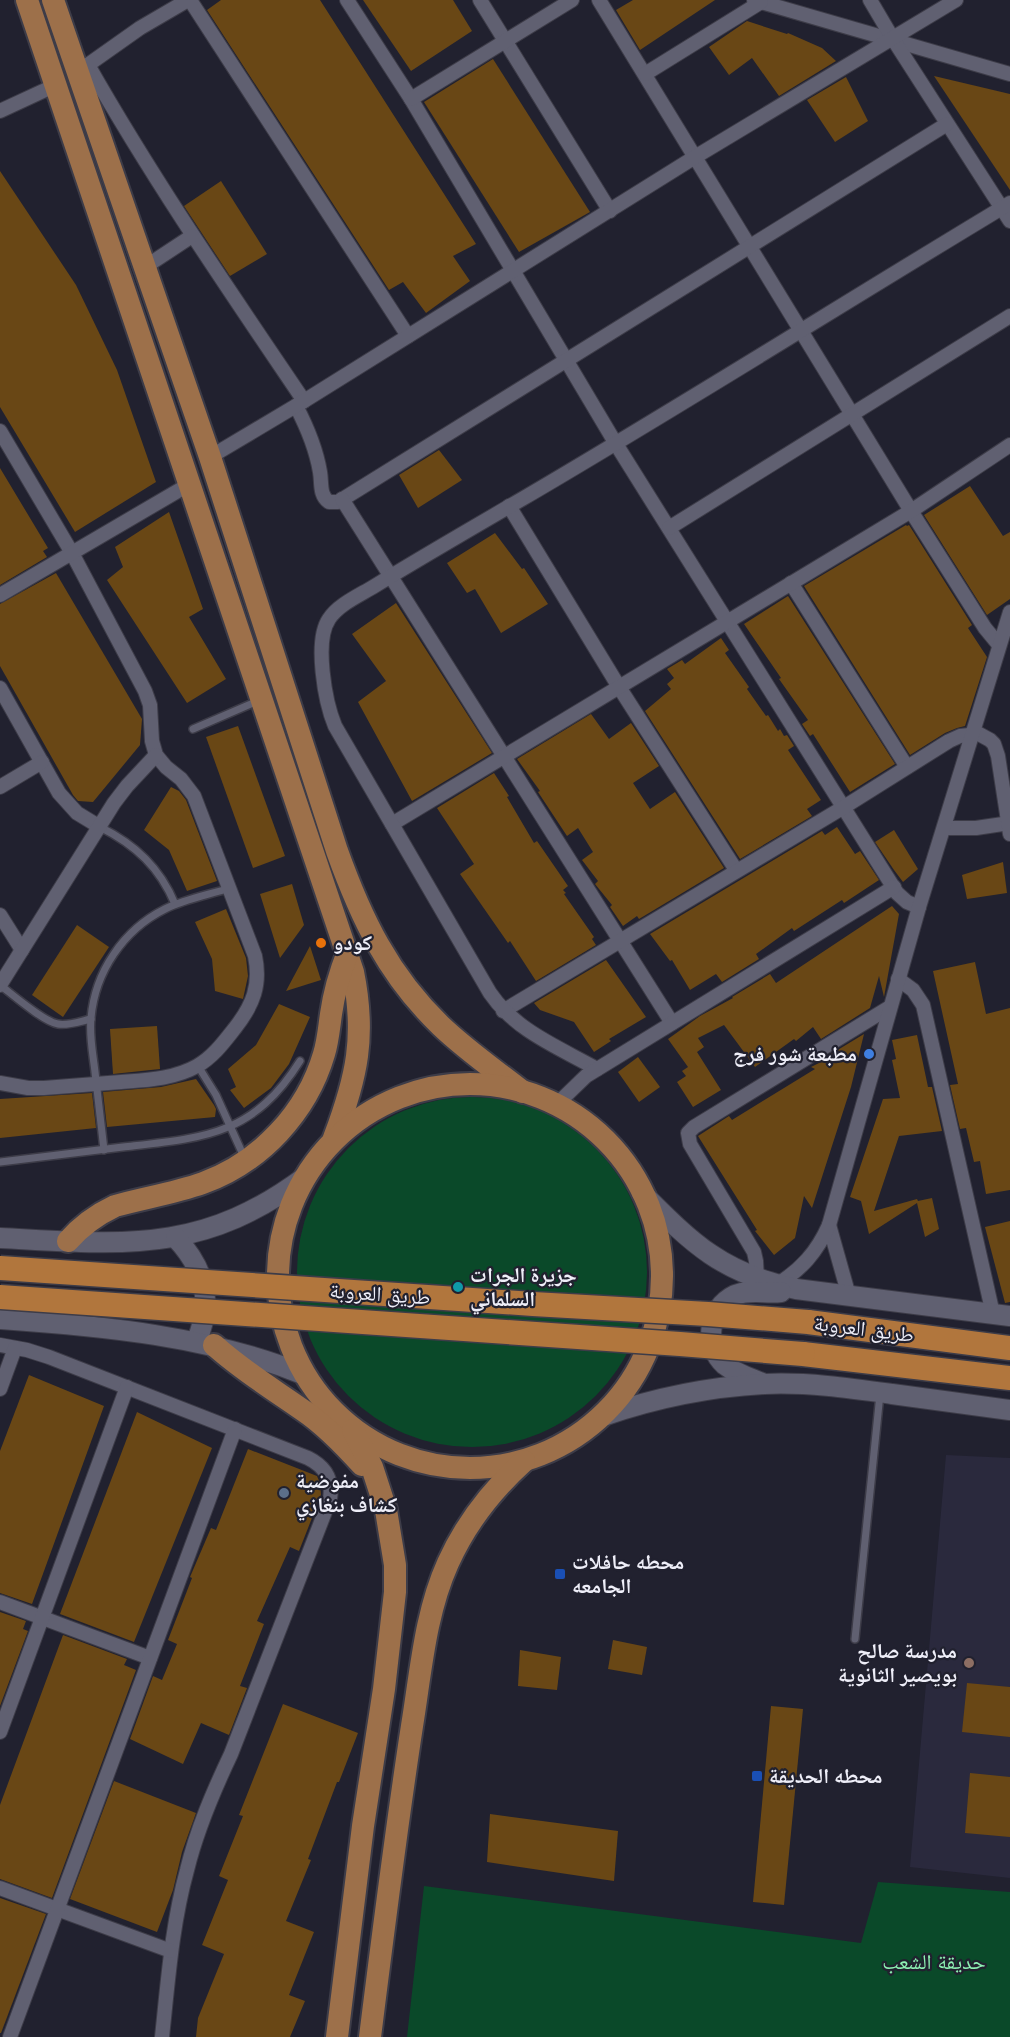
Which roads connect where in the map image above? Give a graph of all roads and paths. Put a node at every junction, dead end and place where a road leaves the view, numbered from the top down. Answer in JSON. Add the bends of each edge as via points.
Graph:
{"nodes":[{"id":1,"x":27,"y":0,"type":"edge"},
{"id":2,"x":53,"y":0,"type":"edge"},
{"id":3,"x":189,"y":0,"type":"edge"},
{"id":4,"x":347,"y":0,"type":"edge"},
{"id":5,"x":480,"y":0,"type":"edge"},
{"id":6,"x":572,"y":0,"type":"edge"},
{"id":7,"x":599,"y":0,"type":"edge"},
{"id":8,"x":870,"y":0,"type":"edge"},
{"id":9,"x":956,"y":0,"type":"edge"},
{"id":10,"x":758,"y":1,"type":"edge"},
{"id":11,"x":893,"y":39,"type":"junction"},
{"id":12,"x":505,"y":41,"type":"junction"},
{"id":13,"x":83,"y":68,"type":"junction"},
{"id":14,"x":645,"y":74,"type":"junction"},
{"id":15,"x":1010,"y":74,"type":"edge"},
{"id":16,"x":56,"y":85,"type":"junction"},
{"id":17,"x":411,"y":99,"type":"junction"},
{"id":18,"x":0,"y":111,"type":"edge"},
{"id":19,"x":947,"y":124,"type":"junction"},
{"id":20,"x":695,"y":157,"type":"junction"},
{"id":21,"x":1006,"y":206,"type":"edge"},
{"id":22,"x":610,"y":211,"type":"junction"},
{"id":23,"x":1010,"y":221,"type":"edge"},
{"id":24,"x":192,"y":236,"type":"junction"},
{"id":25,"x":749,"y":246,"type":"junction"},
{"id":26,"x":145,"y":267,"type":"junction"},
{"id":27,"x":512,"y":270,"type":"junction"},
{"id":28,"x":1010,"y":316,"type":"edge"},
{"id":29,"x":800,"y":330,"type":"junction"},
{"id":30,"x":408,"y":336,"type":"junction"},
{"id":31,"x":566,"y":360,"type":"junction"},
{"id":32,"x":300,"y":403,"type":"junction"},
{"id":33,"x":852,"y":416,"type":"junction"},
{"id":34,"x":0,"y":431,"type":"edge"},
{"id":35,"x":616,"y":444,"type":"junction"},
{"id":36,"x":1010,"y":445,"type":"edge"},
{"id":37,"x":210,"y":456,"type":"junction"},
{"id":38,"x":189,"y":484,"type":"junction"},
{"id":39,"x":342,"y":499,"type":"junction"},
{"id":40,"x":509,"y":507,"type":"junction"},
{"id":41,"x":910,"y":511,"type":"junction"},
{"id":42,"x":669,"y":528,"type":"junction"},
{"id":43,"x":72,"y":553,"type":"junction"},
{"id":44,"x":390,"y":576,"type":"junction"},
{"id":45,"x":791,"y":583,"type":"junction"},
{"id":46,"x":0,"y":595,"type":"edge"},
{"id":47,"x":1010,"y":612,"type":"edge"},
{"id":48,"x":728,"y":622,"type":"junction"},
{"id":49,"x":999,"y":645,"type":"junction"},
{"id":50,"x":619,"y":687,"type":"junction"},
{"id":51,"x":0,"y":688,"type":"edge"},
{"id":52,"x":261,"y":699,"type":"junction"},
{"id":53,"x":193,"y":729,"type":"dead end"},
{"id":54,"x":973,"y":734,"type":"junction"},
{"id":55,"x":156,"y":754,"type":"junction"},
{"id":56,"x":504,"y":757,"type":"junction"},
{"id":57,"x":42,"y":762,"type":"junction"},
{"id":58,"x":907,"y":767,"type":"junction"},
{"id":59,"x":0,"y":787,"type":"edge"},
{"id":60,"x":844,"y":807,"type":"junction"},
{"id":61,"x":392,"y":824,"type":"junction"},
{"id":62,"x":100,"y":827,"type":"junction"},
{"id":63,"x":1009,"y":827,"type":"edge"},
{"id":64,"x":944,"y":828,"type":"junction"},
{"id":65,"x":736,"y":870,"type":"junction"},
{"id":66,"x":894,"y":887,"type":"junction"},
{"id":67,"x":230,"y":888,"type":"junction"},
{"id":68,"x":175,"y":904,"type":"junction"},
{"id":69,"x":919,"y":907,"type":"junction"},
{"id":70,"x":0,"y":915,"type":"edge"},
{"id":71,"x":620,"y":940,"type":"junction"},
{"id":72,"x":22,"y":950,"type":"junction"},
{"id":73,"x":348,"y":952,"type":"junction"},
{"id":74,"x":898,"y":979,"type":"junction"},
{"id":75,"x":0,"y":985,"type":"edge"},
{"id":76,"x":890,"y":1006,"type":"junction"},
{"id":77,"x":503,"y":1011,"type":"junction"},
{"id":78,"x":91,"y":1019,"type":"junction"},
{"id":79,"x":672,"y":1023,"type":"junction"},
{"id":80,"x":300,"y":1061,"type":"dead end"},
{"id":81,"x":198,"y":1066,"type":"junction"},
{"id":82,"x":597,"y":1068,"type":"junction"},
{"id":83,"x":0,"y":1083,"type":"edge"},
{"id":84,"x":96,"y":1084,"type":"junction"},
{"id":85,"x":523,"y":1092,"type":"junction"},
{"id":86,"x":556,"y":1105,"type":"junction"},
{"id":87,"x":231,"y":1126,"type":"junction"},
{"id":88,"x":332,"y":1141,"type":"junction"},
{"id":89,"x":104,"y":1150,"type":"junction"},
{"id":90,"x":246,"y":1161,"type":"junction"},
{"id":91,"x":0,"y":1162,"type":"edge"},
{"id":92,"x":304,"y":1177,"type":"junction"},
{"id":93,"x":642,"y":1192,"type":"junction"},
{"id":94,"x":828,"y":1226,"type":"junction"},
{"id":95,"x":0,"y":1238,"type":"edge"},
{"id":96,"x":176,"y":1238,"type":"junction"},
{"id":97,"x":68,"y":1241,"type":"junction"},
{"id":98,"x":0,"y":1268,"type":"edge"},
{"id":99,"x":757,"y":1279,"type":"junction"},
{"id":100,"x":776,"y":1285,"type":"junction"},
{"id":101,"x":796,"y":1289,"type":"junction"},
{"id":102,"x":849,"y":1296,"type":"junction"},
{"id":103,"x":0,"y":1297,"type":"edge"},
{"id":104,"x":1001,"y":1315,"type":"edge"},
{"id":105,"x":0,"y":1319,"type":"edge"},
{"id":106,"x":205,"y":1344,"type":"junction"},
{"id":107,"x":0,"y":1345,"type":"edge"},
{"id":108,"x":15,"y":1348,"type":"junction"},
{"id":109,"x":1010,"y":1348,"type":"edge"},
{"id":110,"x":305,"y":1375,"type":"junction"},
{"id":111,"x":1010,"y":1378,"type":"edge"},
{"id":112,"x":765,"y":1384,"type":"junction"},
{"id":113,"x":127,"y":1387,"type":"junction"},
{"id":114,"x":0,"y":1389,"type":"edge"},
{"id":115,"x":880,"y":1392,"type":"junction"},
{"id":116,"x":1010,"y":1410,"type":"edge"},
{"id":117,"x":603,"y":1416,"type":"junction"},
{"id":118,"x":350,"y":1426,"type":"junction"},
{"id":119,"x":235,"y":1429,"type":"junction"},
{"id":120,"x":524,"y":1461,"type":"junction"},
{"id":121,"x":380,"y":1488,"type":"junction"},
{"id":122,"x":0,"y":1602,"type":"edge"},
{"id":123,"x":42,"y":1618,"type":"junction"},
{"id":124,"x":855,"y":1639,"type":"dead end"},
{"id":125,"x":150,"y":1658,"type":"junction"},
{"id":126,"x":0,"y":1732,"type":"edge"},
{"id":127,"x":0,"y":1888,"type":"edge"},
{"id":128,"x":57,"y":1909,"type":"junction"},
{"id":129,"x":171,"y":1951,"type":"junction"},
{"id":130,"x":10,"y":2037,"type":"edge"},
{"id":131,"x":162,"y":2037,"type":"edge"},
{"id":132,"x":337,"y":2037,"type":"edge"},
{"id":133,"x":370,"y":2037,"type":"edge"}],
"edges":[{"from":1,"to":16,"type":"main road"},
{"from":2,"to":13,"type":"main road"},
{"from":3,"to":13,"type":"street"},
{"from":3,"to":30,"type":"street"},
{"from":4,"to":17,"type":"street"},
{"from":5,"to":12,"type":"street"},
{"from":6,"to":12,"type":"street"},
{"from":7,"to":14,"type":"street"},
{"from":8,"to":11,"type":"street"},
{"from":9,"to":11,"type":"street"},
{"from":10,"to":11,"type":"street"},
{"from":10,"to":14,"type":"street"},
{"from":11,"to":15,"type":"street"},
{"from":11,"to":19,"type":"street"},
{"from":11,"to":20,"type":"street"},
{"from":12,"to":17,"type":"street"},
{"from":12,"to":22,"type":"street"},
{"from":13,"to":24,"type":"street"},
{"from":13,"to":26,"type":"main road"},
{"from":14,"to":20,"type":"street"},
{"from":16,"to":18,"type":"street"},
{"from":16,"to":38,"type":"main road"},
{"from":17,"to":27,"type":"street"},
{"from":19,"to":21,"type":"street"},
{"from":19,"to":25,"type":"street"},
{"from":20,"to":22,"type":"street"},
{"from":20,"to":25,"type":"street"},
{"from":21,"to":23,"type":"street"},
{"from":21,"to":29,"type":"street"},
{"from":22,"to":27,"type":"street"},
{"from":24,"to":26,"type":"street"},
{"from":24,"to":32,"type":"street"},
{"from":25,"to":29,"type":"street"},
{"from":25,"to":31,"type":"street"},
{"from":26,"to":37,"type":"main road"},
{"from":27,"to":30,"type":"street"},
{"from":27,"to":31,"type":"street"},
{"from":28,"to":33,"type":"street"},
{"from":29,"to":33,"type":"street"},
{"from":29,"to":35,"type":"street"},
{"from":30,"to":32,"type":"street"},
{"from":31,"to":35,"type":"street"},
{"from":31,"to":39,"type":"street"},
{"from":32,"to":37,"type":"street"},
{"from":32,"to":39,"type":"street","via":[[317,455],[322,495],[329,502]]},
{"from":33,"to":41,"type":"street"},
{"from":33,"to":42,"type":"street"},
{"from":34,"to":43,"type":"street"},
{"from":35,"to":40,"type":"street"},
{"from":35,"to":42,"type":"street"},
{"from":36,"to":41,"type":"street"},
{"from":37,"to":85,"type":"main road","via":[[337,851],[366,924],[392,968],[423,1008],[460,1043]]},
{"from":38,"to":43,"type":"street"},
{"from":38,"to":52,"type":"main road"},
{"from":39,"to":44,"type":"street"},
{"from":40,"to":44,"type":"street"},
{"from":40,"to":50,"type":"street"},
{"from":41,"to":45,"type":"street"},
{"from":41,"to":49,"type":"street"},
{"from":42,"to":48,"type":"street"},
{"from":43,"to":46,"type":"street"},
{"from":43,"to":55,"type":"street","via":[[145,691]]},
{"from":44,"to":56,"type":"street"},
{"from":44,"to":61,"type":"street","via":[[334,612],[322,640],[324,689],[330,714]]},
{"from":45,"to":48,"type":"street"},
{"from":45,"to":58,"type":"street"},
{"from":47,"to":49,"type":"street"},
{"from":48,"to":50,"type":"street"},
{"from":48,"to":60,"type":"street"},
{"from":49,"to":54,"type":"street"},
{"from":50,"to":56,"type":"street"},
{"from":50,"to":65,"type":"street"},
{"from":51,"to":57,"type":"street"},
{"from":52,"to":53,"type":"lane"},
{"from":52,"to":73,"type":"main road"},
{"from":54,"to":58,"type":"street","via":[[949,741]]},
{"from":54,"to":63,"type":"street","via":[[985,736],[997,750]]},
{"from":54,"to":64,"type":"street"},
{"from":55,"to":62,"type":"street","via":[[127,786]]},
{"from":55,"to":67,"type":"street","via":[[194,796]]},
{"from":56,"to":61,"type":"street"},
{"from":56,"to":71,"type":"street"},
{"from":57,"to":59,"type":"street"},
{"from":57,"to":62,"type":"street","via":[[68,804]]},
{"from":58,"to":60,"type":"street"},
{"from":60,"to":65,"type":"street"},
{"from":60,"to":66,"type":"street"},
{"from":61,"to":77,"type":"street"},
{"from":62,"to":68,"type":"lane","via":[[147,859]]},
{"from":62,"to":72,"type":"street"},
{"from":63,"to":64,"type":"street"},
{"from":64,"to":69,"type":"street"},
{"from":65,"to":71,"type":"street"},
{"from":66,"to":69,"type":"street","via":[[902,898]]},
{"from":66,"to":79,"type":"street"},
{"from":67,"to":68,"type":"lane"},
{"from":67,"to":81,"type":"street","via":[[255,956],[257,986],[245,1015],[215,1052]]},
{"from":68,"to":78,"type":"lane","via":[[140,925],[112,955],[100,979]]},
{"from":69,"to":74,"type":"street"},
{"from":70,"to":72,"type":"street"},
{"from":71,"to":77,"type":"street"},
{"from":71,"to":79,"type":"street"},
{"from":72,"to":75,"type":"street"},
{"from":73,"to":88,"type":"main road","via":[[357,992],[359,1053]]},
{"from":73,"to":90,"type":"main road","via":[[334,993],[324,1055],[309,1090],[288,1122]]},
{"from":74,"to":76,"type":"street"},
{"from":74,"to":104,"type":"street","via":[[913,990],[923,1005]]},
{"from":75,"to":78,"type":"lane","via":[[55,1024]]},
{"from":76,"to":94,"type":"street"},
{"from":76,"to":99,"type":"street","via":[[688,1133],[690,1144],[754,1252]]},
{"from":77,"to":82,"type":"street","via":[[530,1032]]},
{"from":78,"to":84,"type":"lane"},
{"from":79,"to":82,"type":"street"},
{"from":80,"to":87,"type":"lane","via":[[271,1099]]},
{"from":81,"to":84,"type":"street","via":[[162,1078]]},
{"from":81,"to":87,"type":"lane"},
{"from":82,"to":86,"type":"street"},
{"from":83,"to":84,"type":"street","via":[[36,1088]]},
{"from":84,"to":89,"type":"lane"},
{"from":85,"to":86,"type":"main road"},
{"from":85,"to":88,"type":"main road","via":[[477,1084],[421,1090],[368,1113]]},
{"from":86,"to":93,"type":"main road","via":[[606,1142]]},
{"from":87,"to":89,"type":"lane","via":[[202,1137]]},
{"from":87,"to":90,"type":"lane"},
{"from":88,"to":92,"type":"main road"},
{"from":89,"to":91,"type":"lane"},
{"from":90,"to":97,"type":"main road","via":[[204,1183],[101,1212]]},
{"from":92,"to":96,"type":"main road","via":[[242,1216]]},
{"from":92,"to":110,"type":"main road","via":[[286,1219],[278,1288],[286,1333]]},
{"from":93,"to":99,"type":"main road","via":[[703,1250]]},
{"from":93,"to":117,"type":"main road","via":[[661,1256],[659,1311],[642,1363]]},
{"from":94,"to":100,"type":"street","via":[[808,1260]]},
{"from":94,"to":102,"type":"street"},
{"from":95,"to":97,"type":"main road"},
{"from":96,"to":97,"type":"main road","via":[[126,1243]]},
{"from":96,"to":106,"type":"main road","via":[[194,1260],[204,1287]]},
{"from":98,"to":109,"type":"highway","name":"طريق العروبة","bridge":true,"via":[[687,1312],[808,1322]]},
{"from":99,"to":100,"type":"main road"},
{"from":100,"to":101,"type":"main road"},
{"from":101,"to":102,"type":"main road"},
{"from":101,"to":112,"type":"main road","via":[[736,1295],[714,1317],[711,1337],[717,1355],[731,1369]]},
{"from":102,"to":104,"type":"main road"},
{"from":103,"to":111,"type":"highway","name":"طريق العروبة","bridge":true,"via":[[680,1344]]},
{"from":105,"to":106,"type":"main road","via":[[87,1326]]},
{"from":106,"to":110,"type":"main road","via":[[261,1358]]},
{"from":106,"to":121,"type":"main road","via":[[326,1428]]},
{"from":107,"to":108,"type":"street"},
{"from":108,"to":113,"type":"street"},
{"from":108,"to":114,"type":"street"},
{"from":110,"to":118,"type":"main road"},
{"from":112,"to":115,"type":"main road"},
{"from":112,"to":117,"type":"main road","via":[[682,1394]]},
{"from":113,"to":119,"type":"street"},
{"from":113,"to":123,"type":"street"},
{"from":115,"to":116,"type":"main road"},
{"from":115,"to":124,"type":"lane"},
{"from":117,"to":120,"type":"main road","via":[[566,1444]]},
{"from":118,"to":120,"type":"main road","via":[[389,1451],[433,1465],[479,1469]]},
{"from":118,"to":121,"type":"main road"},
{"from":119,"to":125,"type":"street"},
{"from":119,"to":129,"type":"street","via":[[316,1462],[327,1474],[331,1491],[199,1830],[182,1890]]},
{"from":120,"to":133,"type":"main road","via":[[468,1525],[434,1602],[405,1774]]},
{"from":121,"to":132,"type":"main road","via":[[392,1537],[395,1592]]},
{"from":122,"to":123,"type":"street"},
{"from":123,"to":125,"type":"street"},
{"from":123,"to":126,"type":"street"},
{"from":125,"to":128,"type":"street"},
{"from":127,"to":128,"type":"street"},
{"from":128,"to":129,"type":"street"},
{"from":128,"to":130,"type":"street"},
{"from":129,"to":131,"type":"street"}]}
